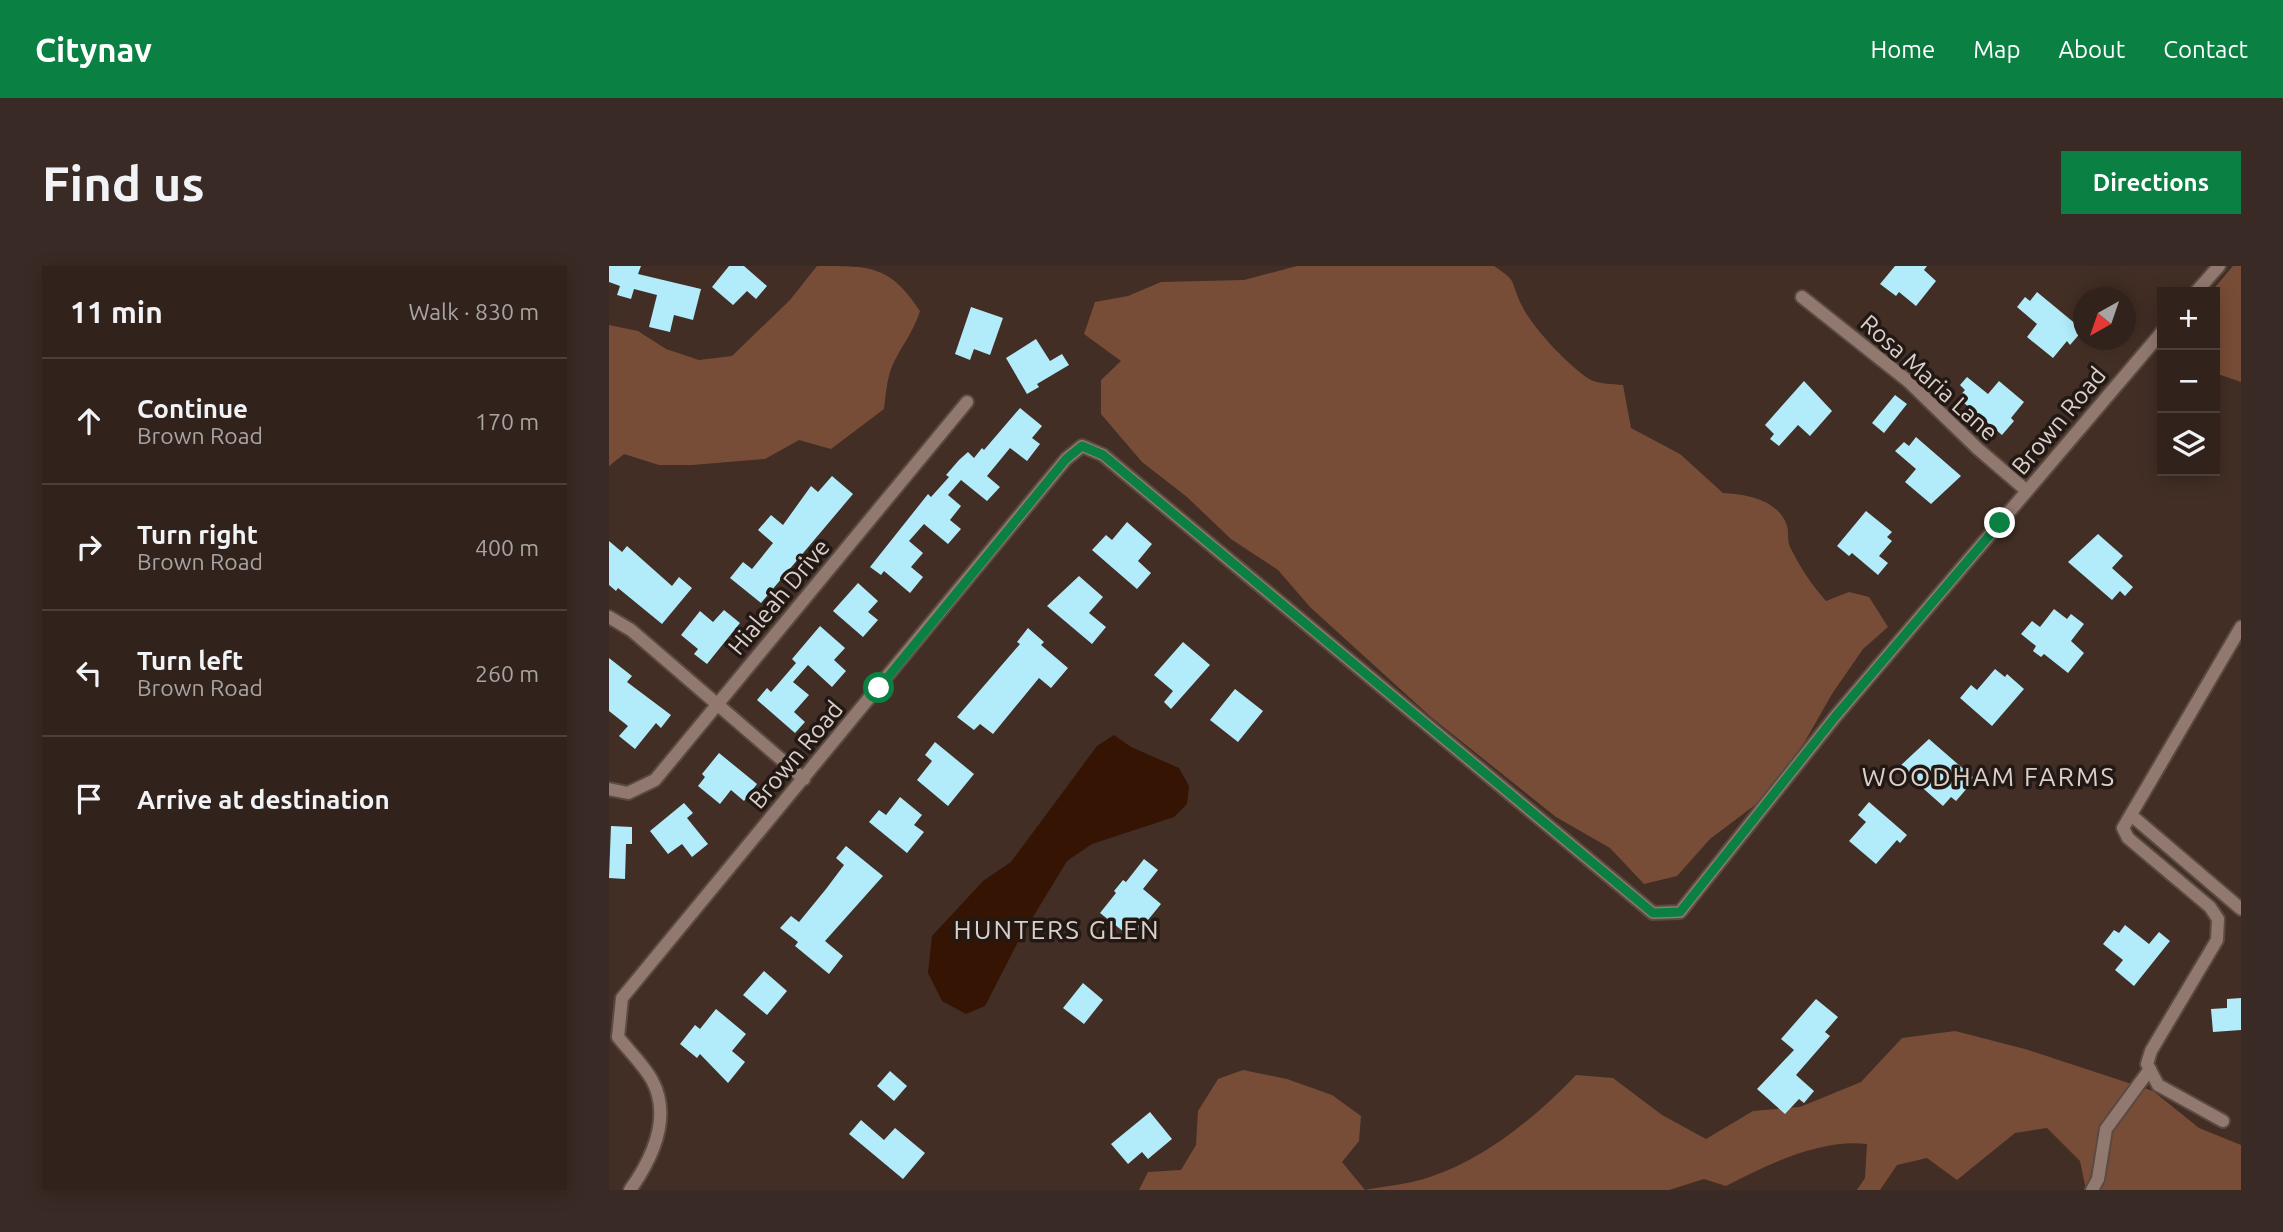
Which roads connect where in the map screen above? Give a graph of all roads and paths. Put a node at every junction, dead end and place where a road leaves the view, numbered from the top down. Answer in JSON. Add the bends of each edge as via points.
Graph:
{"nodes":[{"id":1,"x":2219,"y":266,"type":"edge"},
{"id":2,"x":2200,"y":287,"type":"edge"},
{"id":3,"x":1803,"y":297,"type":"dead end"},
{"id":4,"x":2157,"y":338,"type":"edge"},
{"id":5,"x":967,"y":402,"type":"dead end"},
{"id":6,"x":2027,"y":491,"type":"junction"},
{"id":7,"x":609,"y":617,"type":"edge"},
{"id":8,"x":2241,"y":627,"type":"edge"},
{"id":9,"x":716,"y":706,"type":"junction"},
{"id":10,"x":804,"y":779,"type":"junction"},
{"id":11,"x":609,"y":789,"type":"edge"},
{"id":12,"x":2131,"y":815,"type":"junction"},
{"id":13,"x":2241,"y":909,"type":"edge"},
{"id":14,"x":2150,"y":1069,"type":"junction"},
{"id":15,"x":2223,"y":1121,"type":"dead end"},
{"id":16,"x":630,"y":1190,"type":"edge"},
{"id":17,"x":2092,"y":1190,"type":"edge"}],
"edges":[{"from":1,"to":2,"type":"street"},
{"from":3,"to":6,"type":"street","name":"Rosa Maria Lane","via":[[1908,381]]},
{"from":4,"to":6,"type":"street","name":"Brown Road"},
{"from":5,"to":9,"type":"street","name":"Hialeah Drive"},
{"from":6,"to":10,"type":"street","name":"Brown Road","via":[[1835,717],[1680,912],[1653,913],[1103,455],[1082,446],[1066,459]]},
{"from":7,"to":9,"type":"street","via":[[631,630]]},
{"from":8,"to":12,"type":"street"},
{"from":9,"to":10,"type":"street"},
{"from":9,"to":11,"type":"street","name":"Hialeah Drive","via":[[655,780],[628,793]]},
{"from":10,"to":16,"type":"street","name":"Brown Road","via":[[622,998],[618,1037],[654,1083],[662,1115],[649,1163]]},
{"from":12,"to":13,"type":"street"},
{"from":12,"to":14,"type":"street","via":[[2123,828],[2128,838],[2210,907],[2218,919],[2217,940],[2151,1051]]},
{"from":14,"to":15,"type":"street","via":[[2158,1085]]},
{"from":14,"to":17,"type":"street","via":[[2106,1129]]}]}
